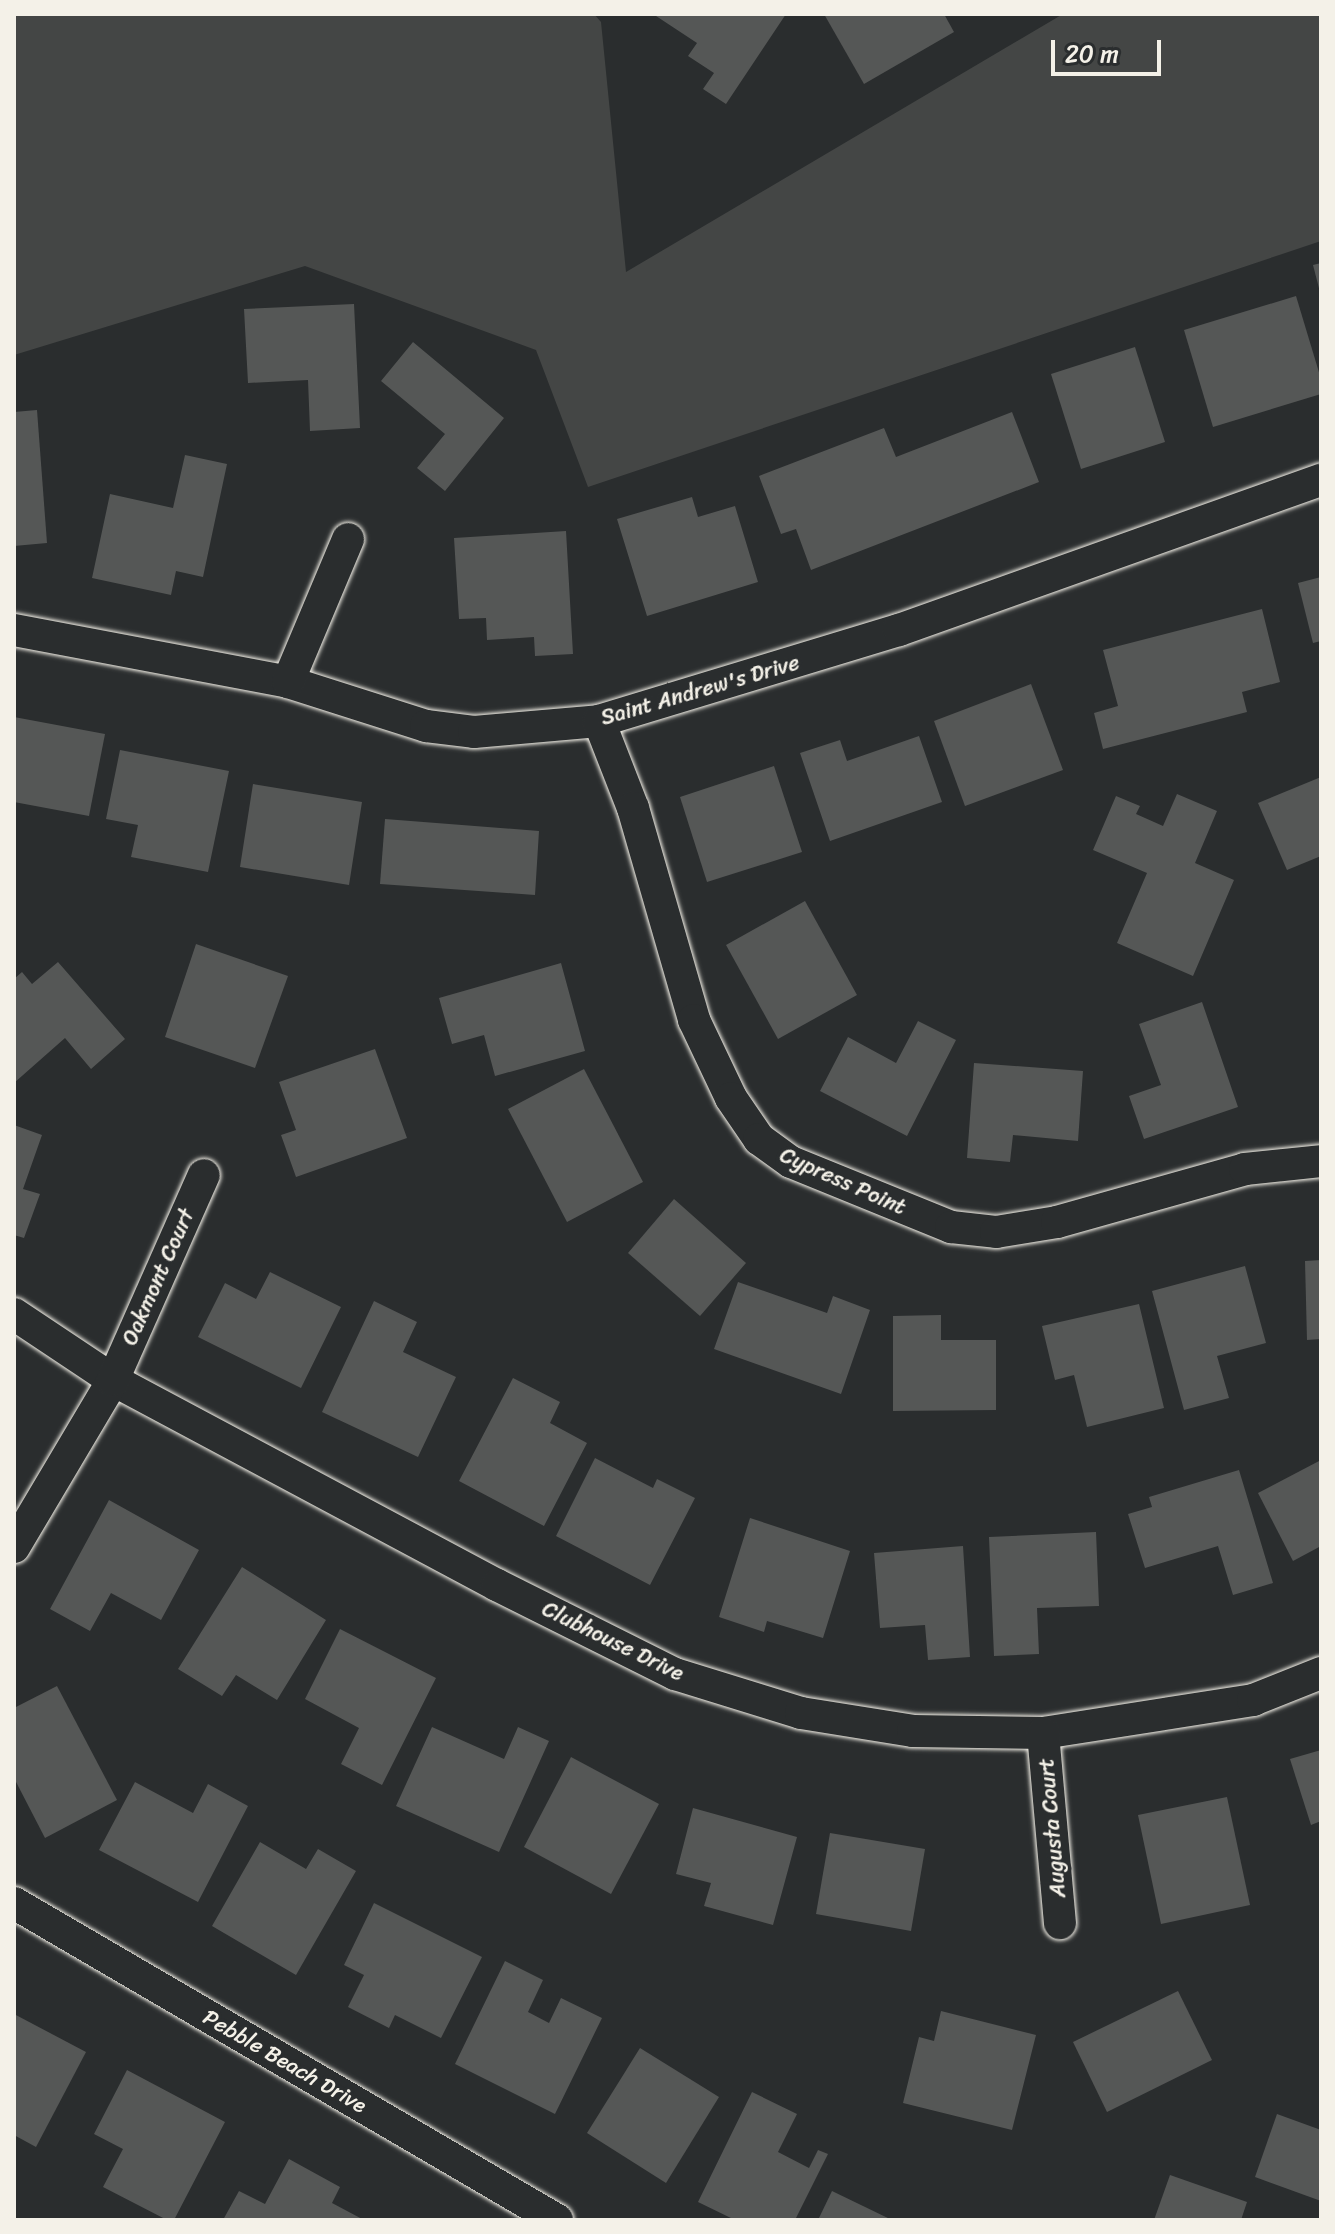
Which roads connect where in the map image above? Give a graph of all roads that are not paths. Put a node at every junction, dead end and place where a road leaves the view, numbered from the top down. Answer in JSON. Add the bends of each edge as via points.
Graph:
{"nodes":[{"id":1,"x":1321,"y":480,"type":"edge"},
{"id":2,"x":348,"y":539,"type":"dead end"},
{"id":3,"x":14,"y":630,"type":"edge"},
{"id":4,"x":288,"y":682,"type":"junction"},
{"id":5,"x":599,"y":721,"type":"junction"},
{"id":6,"x":1321,"y":1161,"type":"edge"},
{"id":7,"x":204,"y":1175,"type":"dead end"},
{"id":8,"x":14,"y":1314,"type":"edge"},
{"id":9,"x":113,"y":1380,"type":"junction"},
{"id":10,"x":14,"y":1547,"type":"edge"},
{"id":11,"x":1321,"y":1673,"type":"edge"},
{"id":12,"x":1043,"y":1733,"type":"junction"},
{"id":13,"x":14,"y":1903,"type":"edge"},
{"id":14,"x":1060,"y":1923,"type":"dead end"},
{"id":15,"x":557,"y":2220,"type":"edge"}],
"edges":[{"from":1,"to":5,"type":"street","name":"Saint Andrew's Drive","via":[[899,630]]},
{"from":2,"to":4,"type":"street"},
{"from":3,"to":4,"type":"street","name":"Saint Andrew's Drive"},
{"from":4,"to":5,"type":"street","name":"Saint Andrew's Drive","via":[[426,726],[474,732]]},
{"from":5,"to":6,"type":"street","name":"Cypress Point","via":[[633,808],[694,1020],[752,1129],[791,1162],[951,1227],[996,1232],[1057,1222],[1245,1169]]},
{"from":7,"to":9,"type":"street","name":"Oakmont Court"},
{"from":8,"to":9,"type":"street","name":"Clubhouse Drive"},
{"from":9,"to":10,"type":"street"},
{"from":9,"to":12,"type":"street","name":"Clubhouse Drive","via":[[675,1674],[801,1713],[913,1731]]},
{"from":11,"to":12,"type":"street","name":"Clubhouse Drive","via":[[1253,1700]]},
{"from":12,"to":14,"type":"street","name":"Augusta Court"},
{"from":13,"to":15,"type":"street","name":"Pebble Beach Drive"}]}
